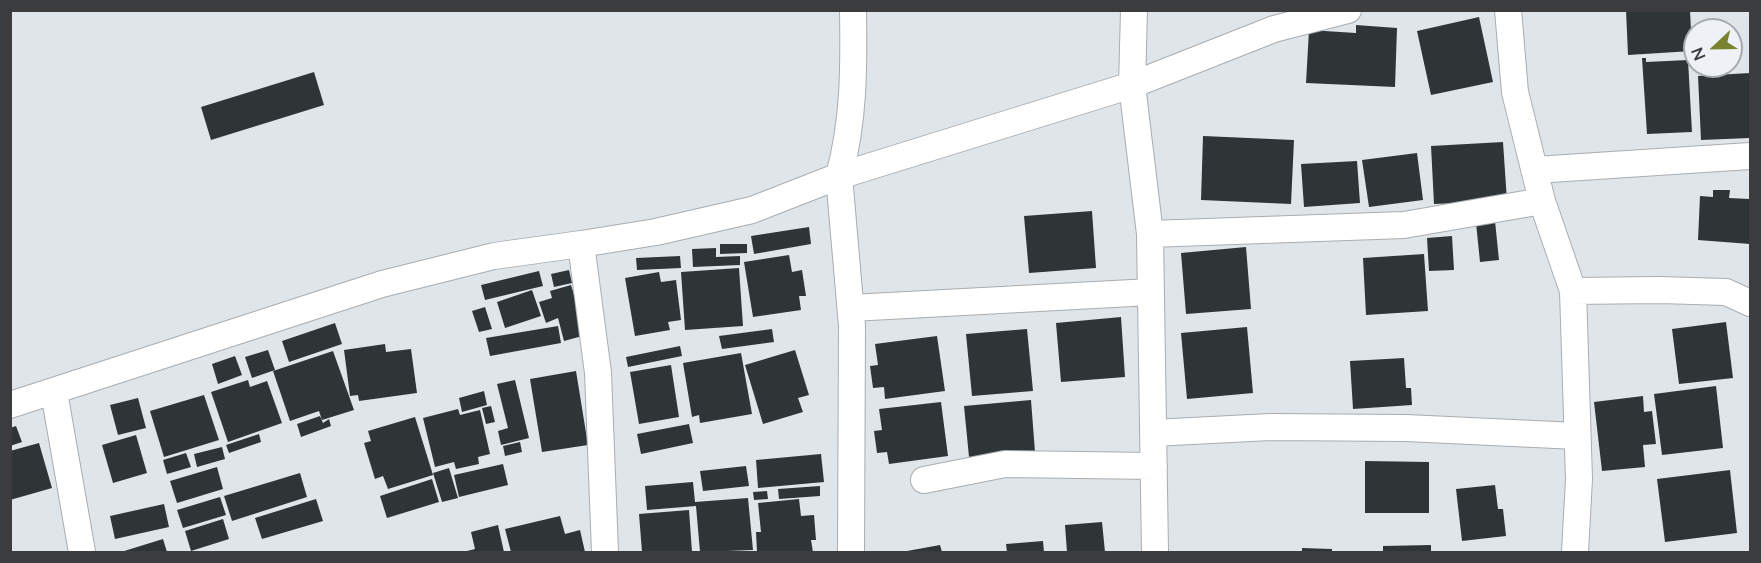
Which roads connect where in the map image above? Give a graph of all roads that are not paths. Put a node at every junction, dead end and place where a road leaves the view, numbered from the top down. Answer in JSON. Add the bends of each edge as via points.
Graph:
{"nodes":[{"id":1,"x":854,"y":10,"type":"edge"},
{"id":2,"x":1134,"y":10,"type":"edge"},
{"id":3,"x":1348,"y":10,"type":"edge"},
{"id":4,"x":1508,"y":10,"type":"edge"},
{"id":5,"x":1132,"y":85,"type":"junction"},
{"id":6,"x":1750,"y":156,"type":"edge"},
{"id":7,"x":1535,"y":170,"type":"junction"},
{"id":8,"x":839,"y":176,"type":"junction"},
{"id":9,"x":1542,"y":201,"type":"junction"},
{"id":10,"x":1150,"y":234,"type":"junction"},
{"id":11,"x":581,"y":244,"type":"junction"},
{"id":12,"x":1573,"y":291,"type":"junction"},
{"id":13,"x":1151,"y":292,"type":"junction"},
{"id":14,"x":1750,"y":303,"type":"edge"},
{"id":15,"x":851,"y":308,"type":"junction"},
{"id":16,"x":54,"y":392,"type":"junction"},
{"id":17,"x":10,"y":405,"type":"edge"},
{"id":18,"x":1153,"y":434,"type":"junction"},
{"id":19,"x":1577,"y":436,"type":"junction"},
{"id":20,"x":1154,"y":466,"type":"junction"},
{"id":21,"x":924,"y":480,"type":"dead end"},
{"id":22,"x":82,"y":552,"type":"edge"},
{"id":23,"x":605,"y":552,"type":"edge"},
{"id":24,"x":851,"y":552,"type":"edge"},
{"id":25,"x":1155,"y":552,"type":"edge"},
{"id":26,"x":1575,"y":552,"type":"edge"}],
"edges":[{"from":1,"to":8,"type":"street","via":[[855,88]]},
{"from":2,"to":5,"type":"street"},
{"from":3,"to":5,"type":"street","via":[[1274,29]]},
{"from":4,"to":7,"type":"street","via":[[1515,92]]},
{"from":5,"to":8,"type":"street"},
{"from":5,"to":10,"type":"street"},
{"from":6,"to":7,"type":"street"},
{"from":7,"to":9,"type":"street"},
{"from":8,"to":11,"type":"street","via":[[752,210]]},
{"from":8,"to":15,"type":"street"},
{"from":9,"to":10,"type":"street","via":[[1404,225]]},
{"from":9,"to":12,"type":"street"},
{"from":10,"to":13,"type":"street"},
{"from":11,"to":16,"type":"street","via":[[494,256],[382,284]]},
{"from":11,"to":23,"type":"street","via":[[598,374]]},
{"from":12,"to":14,"type":"street","via":[[1726,292]]},
{"from":12,"to":19,"type":"street"},
{"from":13,"to":15,"type":"street"},
{"from":13,"to":18,"type":"street"},
{"from":15,"to":24,"type":"street"},
{"from":16,"to":17,"type":"street"},
{"from":16,"to":22,"type":"street"},
{"from":18,"to":19,"type":"street","via":[[1270,427]]},
{"from":18,"to":20,"type":"street"},
{"from":19,"to":26,"type":"street"},
{"from":20,"to":21,"type":"street","via":[[1005,464]]},
{"from":20,"to":25,"type":"street"}]}
